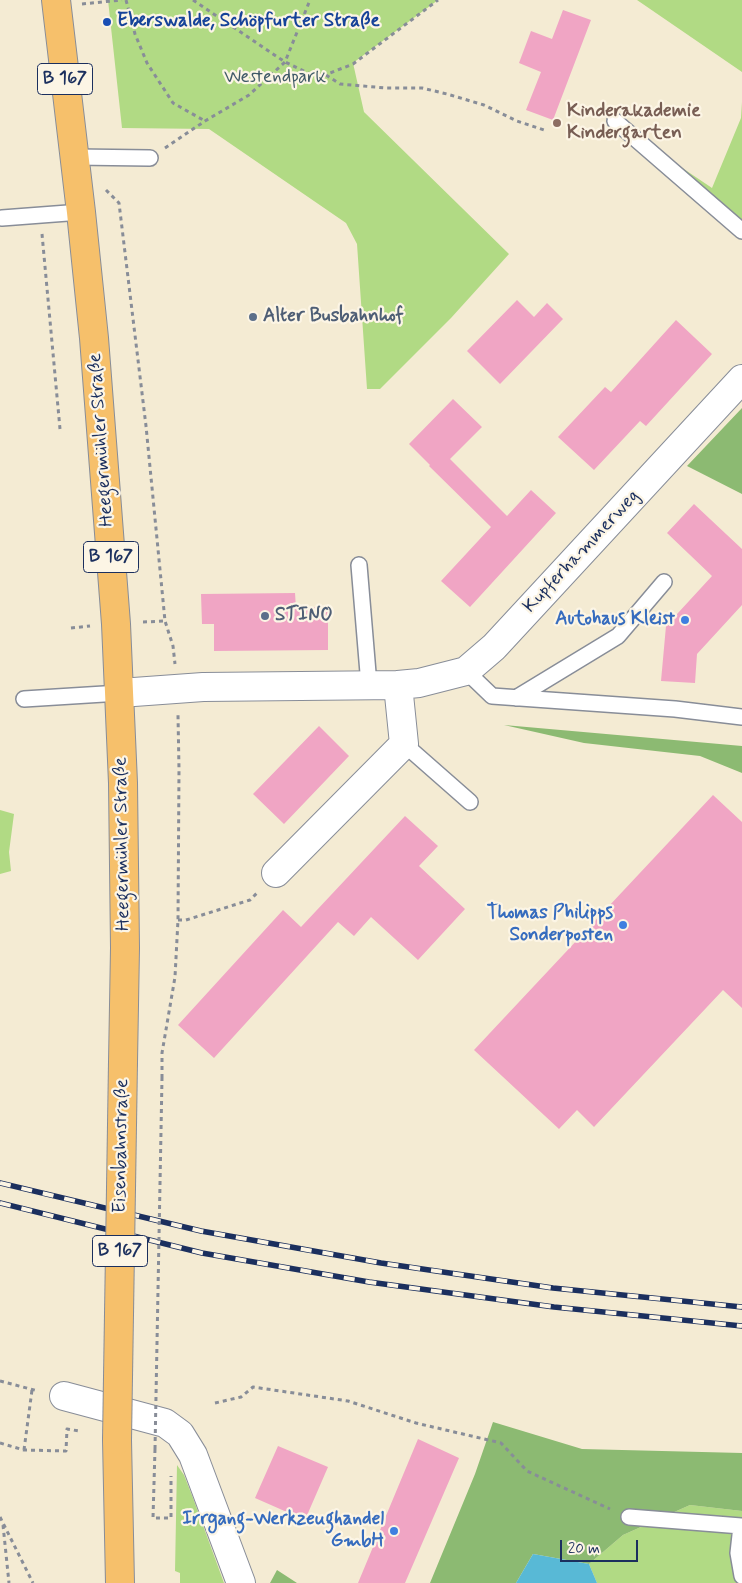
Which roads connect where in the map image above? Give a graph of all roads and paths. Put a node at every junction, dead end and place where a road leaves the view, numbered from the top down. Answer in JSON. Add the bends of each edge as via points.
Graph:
{"nodes":[{"id":1,"x":122,"y":0,"type":"edge"},
{"id":2,"x":126,"y":0,"type":"edge"},
{"id":3,"x":193,"y":0,"type":"edge"},
{"id":4,"x":310,"y":0,"type":"edge"},
{"id":5,"x":438,"y":0,"type":"edge"},
{"id":6,"x":56,"y":3,"type":"edge"},
{"id":7,"x":285,"y":62,"type":"junction"},
{"id":8,"x":325,"y":75,"type":"junction"},
{"id":9,"x":205,"y":121,"type":"junction"},
{"id":10,"x":615,"y":121,"type":"dead end"},
{"id":11,"x":544,"y":130,"type":"dead end"},
{"id":12,"x":75,"y":157,"type":"junction"},
{"id":13,"x":150,"y":158,"type":"joint"},
{"id":14,"x":81,"y":212,"type":"junction"},
{"id":15,"x":40,"y":216,"type":"junction"},
{"id":16,"x":2,"y":218,"type":"dead end"},
{"id":17,"x":742,"y":231,"type":"edge"},
{"id":18,"x":742,"y":379,"type":"edge"},
{"id":19,"x":60,"y":429,"type":"dead end"},
{"id":20,"x":358,"y":565,"type":"dead end"},
{"id":21,"x":664,"y":582,"type":"dead end"},
{"id":22,"x":466,"y":671,"type":"junction"},
{"id":23,"x":370,"y":685,"type":"junction"},
{"id":24,"x":398,"y":685,"type":"junction"},
{"id":25,"x":177,"y":689,"type":"junction"},
{"id":26,"x":120,"y":692,"type":"junction"},
{"id":27,"x":516,"y":698,"type":"junction"},
{"id":28,"x":24,"y":699,"type":"dead end"},
{"id":29,"x":742,"y":717,"type":"edge"},
{"id":30,"x":404,"y":744,"type":"junction"},
{"id":31,"x":470,"y":802,"type":"dead end"},
{"id":32,"x":276,"y":873,"type":"dead end"},
{"id":33,"x":250,"y":900,"type":"dead end"},
{"id":34,"x":178,"y":920,"type":"junction"},
{"id":35,"x":124,"y":1062,"type":"joint"},
{"id":36,"x":0,"y":1380,"type":"edge"},
{"id":37,"x":32,"y":1390,"type":"junction"},
{"id":38,"x":64,"y":1396,"type":"joint"},
{"id":39,"x":215,"y":1403,"type":"dead end"},
{"id":40,"x":79,"y":1431,"type":"dead end"},
{"id":41,"x":0,"y":1443,"type":"edge"},
{"id":42,"x":24,"y":1450,"type":"junction"},
{"id":43,"x":171,"y":1475,"type":"dead end"},
{"id":44,"x":0,"y":1517,"type":"edge"},
{"id":45,"x":629,"y":1517,"type":"joint"},
{"id":46,"x":1,"y":1523,"type":"edge"},
{"id":47,"x":742,"y":1526,"type":"edge"},
{"id":48,"x":742,"y":1576,"type":"edge"},
{"id":49,"x":9,"y":1583,"type":"edge"},
{"id":50,"x":34,"y":1583,"type":"edge"},
{"id":51,"x":120,"y":1583,"type":"edge"},
{"id":52,"x":241,"y":1583,"type":"edge"}],
"edges":[{"from":1,"to":6,"type":"path"},
{"from":2,"to":9,"type":"path","via":[[135,34],[148,63],[173,103]]},
{"from":3,"to":7,"type":"path"},
{"from":4,"to":7,"type":"path"},
{"from":5,"to":8,"type":"path","via":[[352,64]]},
{"from":6,"to":12,"type":"main road","name":"Heegermühler Straße","number":"B 167"},
{"from":7,"to":8,"type":"path","via":[[314,76]]},
{"from":7,"to":9,"type":"path","via":[[249,96]]},
{"from":8,"to":11,"type":"path","via":[[340,84],[422,88],[447,94]]},
{"from":9,"to":13,"type":"path"},
{"from":10,"to":17,"type":"lane"},
{"from":12,"to":13,"type":"lane"},
{"from":12,"to":14,"type":"main road","name":"Heegermühler Straße","number":"B 167"},
{"from":12,"to":25,"type":"path","via":[[119,204],[165,621],[173,646]]},
{"from":14,"to":15,"type":"lane"},
{"from":14,"to":26,"type":"main road","name":"Heegermühler Straße","number":"B 167","via":[[101,422]]},
{"from":15,"to":16,"type":"lane"},
{"from":15,"to":19,"type":"path"},
{"from":18,"to":22,"type":"street","name":"Kupferhammerweg","via":[[494,647]]},
{"from":20,"to":23,"type":"lane"},
{"from":21,"to":27,"type":"lane","via":[[618,636]]},
{"from":22,"to":24,"type":"street","name":"Kupferhammerweg"},
{"from":22,"to":27,"type":"lane","via":[[492,696]]},
{"from":23,"to":24,"type":"street","name":"Kupferhammerweg"},
{"from":23,"to":25,"type":"street","name":"Kupferhammerweg"},
{"from":24,"to":30,"type":"street"},
{"from":25,"to":26,"type":"street","name":"Kupferhammerweg"},
{"from":25,"to":34,"type":"path"},
{"from":26,"to":28,"type":"lane"},
{"from":26,"to":35,"type":"main road","name":"Heegermühler Straße","number":"B 167"},
{"from":27,"to":29,"type":"lane"},
{"from":30,"to":31,"type":"lane"},
{"from":30,"to":32,"type":"street"},
{"from":33,"to":34,"type":"path"},
{"from":34,"to":43,"type":"path","bridge":true,"via":[[175,977],[162,1053],[154,1518],[171,1518]]},
{"from":35,"to":51,"type":"main road","name":"Eisenbahnstraße","number":"B 167","bridge":true,"via":[[117,1440]]},
{"from":36,"to":37,"type":"path"},
{"from":37,"to":38,"type":"path"},
{"from":37,"to":42,"type":"path"},
{"from":38,"to":52,"type":"street","via":[[165,1423],[180,1434],[193,1455]]},
{"from":39,"to":45,"type":"path","via":[[241,1397],[253,1388],[348,1401],[416,1423],[501,1443],[527,1470]]},
{"from":40,"to":42,"type":"path","via":[[67,1429],[66,1451]]},
{"from":41,"to":42,"type":"path"},
{"from":44,"to":46,"type":"path"},
{"from":45,"to":47,"type":"lane"},
{"from":46,"to":49,"type":"path"},
{"from":46,"to":50,"type":"path"},
{"from":47,"to":48,"type":"lane","via":[[738,1553]]}]}
